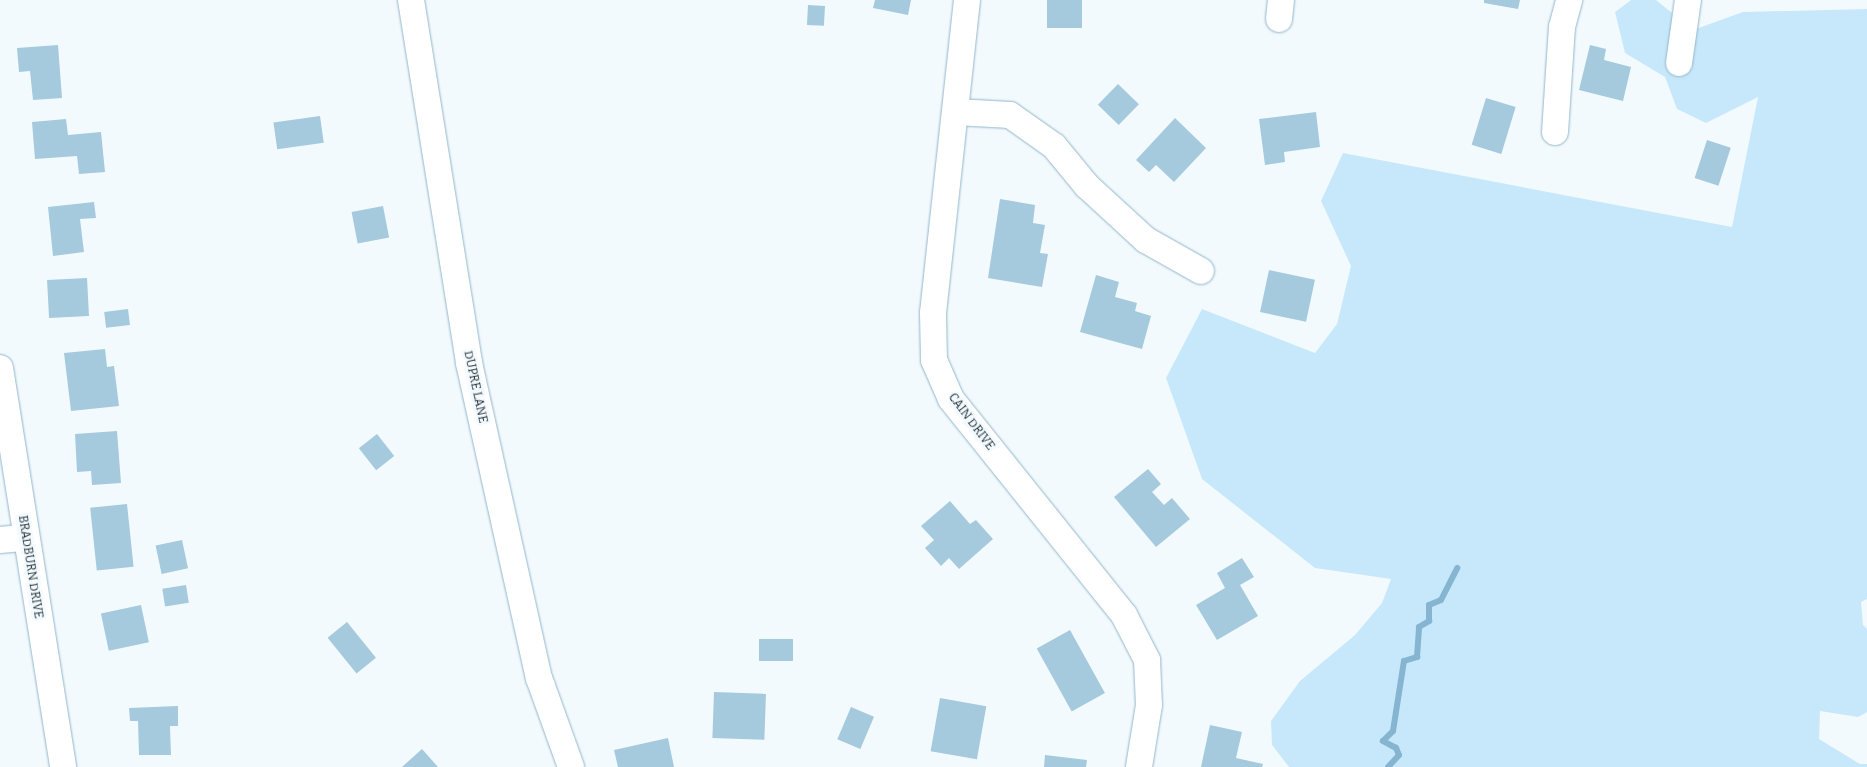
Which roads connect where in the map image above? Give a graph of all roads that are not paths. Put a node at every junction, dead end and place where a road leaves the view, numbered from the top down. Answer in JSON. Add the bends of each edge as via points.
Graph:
{"nodes":[{"id":1,"x":411,"y":0,"type":"edge"},
{"id":2,"x":967,"y":0,"type":"edge"},
{"id":3,"x":1569,"y":0,"type":"edge"},
{"id":4,"x":1688,"y":0,"type":"edge"},
{"id":5,"x":1679,"y":63,"type":"dead end"},
{"id":6,"x":956,"y":112,"type":"junction"},
{"id":7,"x":1555,"y":132,"type":"dead end"},
{"id":8,"x":1201,"y":271,"type":"dead end"},
{"id":9,"x":0,"y":368,"type":"edge"},
{"id":10,"x":12,"y":539,"type":"edge"},
{"id":11,"x":63,"y":767,"type":"edge"},
{"id":12,"x":571,"y":767,"type":"edge"},
{"id":13,"x":1139,"y":767,"type":"edge"}],
"edges":[{"from":1,"to":12,"type":"street","name":"DUPRE LANE","via":[[469,363],[539,678]]},
{"from":2,"to":6,"type":"street","name":"CAIN DRIVE"},
{"from":3,"to":7,"type":"street","via":[[1562,27]]},
{"from":4,"to":5,"type":"street"},
{"from":6,"to":8,"type":"street","via":[[1010,115],[1054,146],[1087,186],[1146,240]]},
{"from":6,"to":13,"type":"street","name":"CAIN DRIVE","via":[[933,313],[934,360],[951,399],[1128,622],[1147,660],[1148,705]]},
{"from":9,"to":10,"type":"street","name":"BRADBURN DRIVE"},
{"from":10,"to":11,"type":"street","name":"BRADBURN DRIVE"}]}
